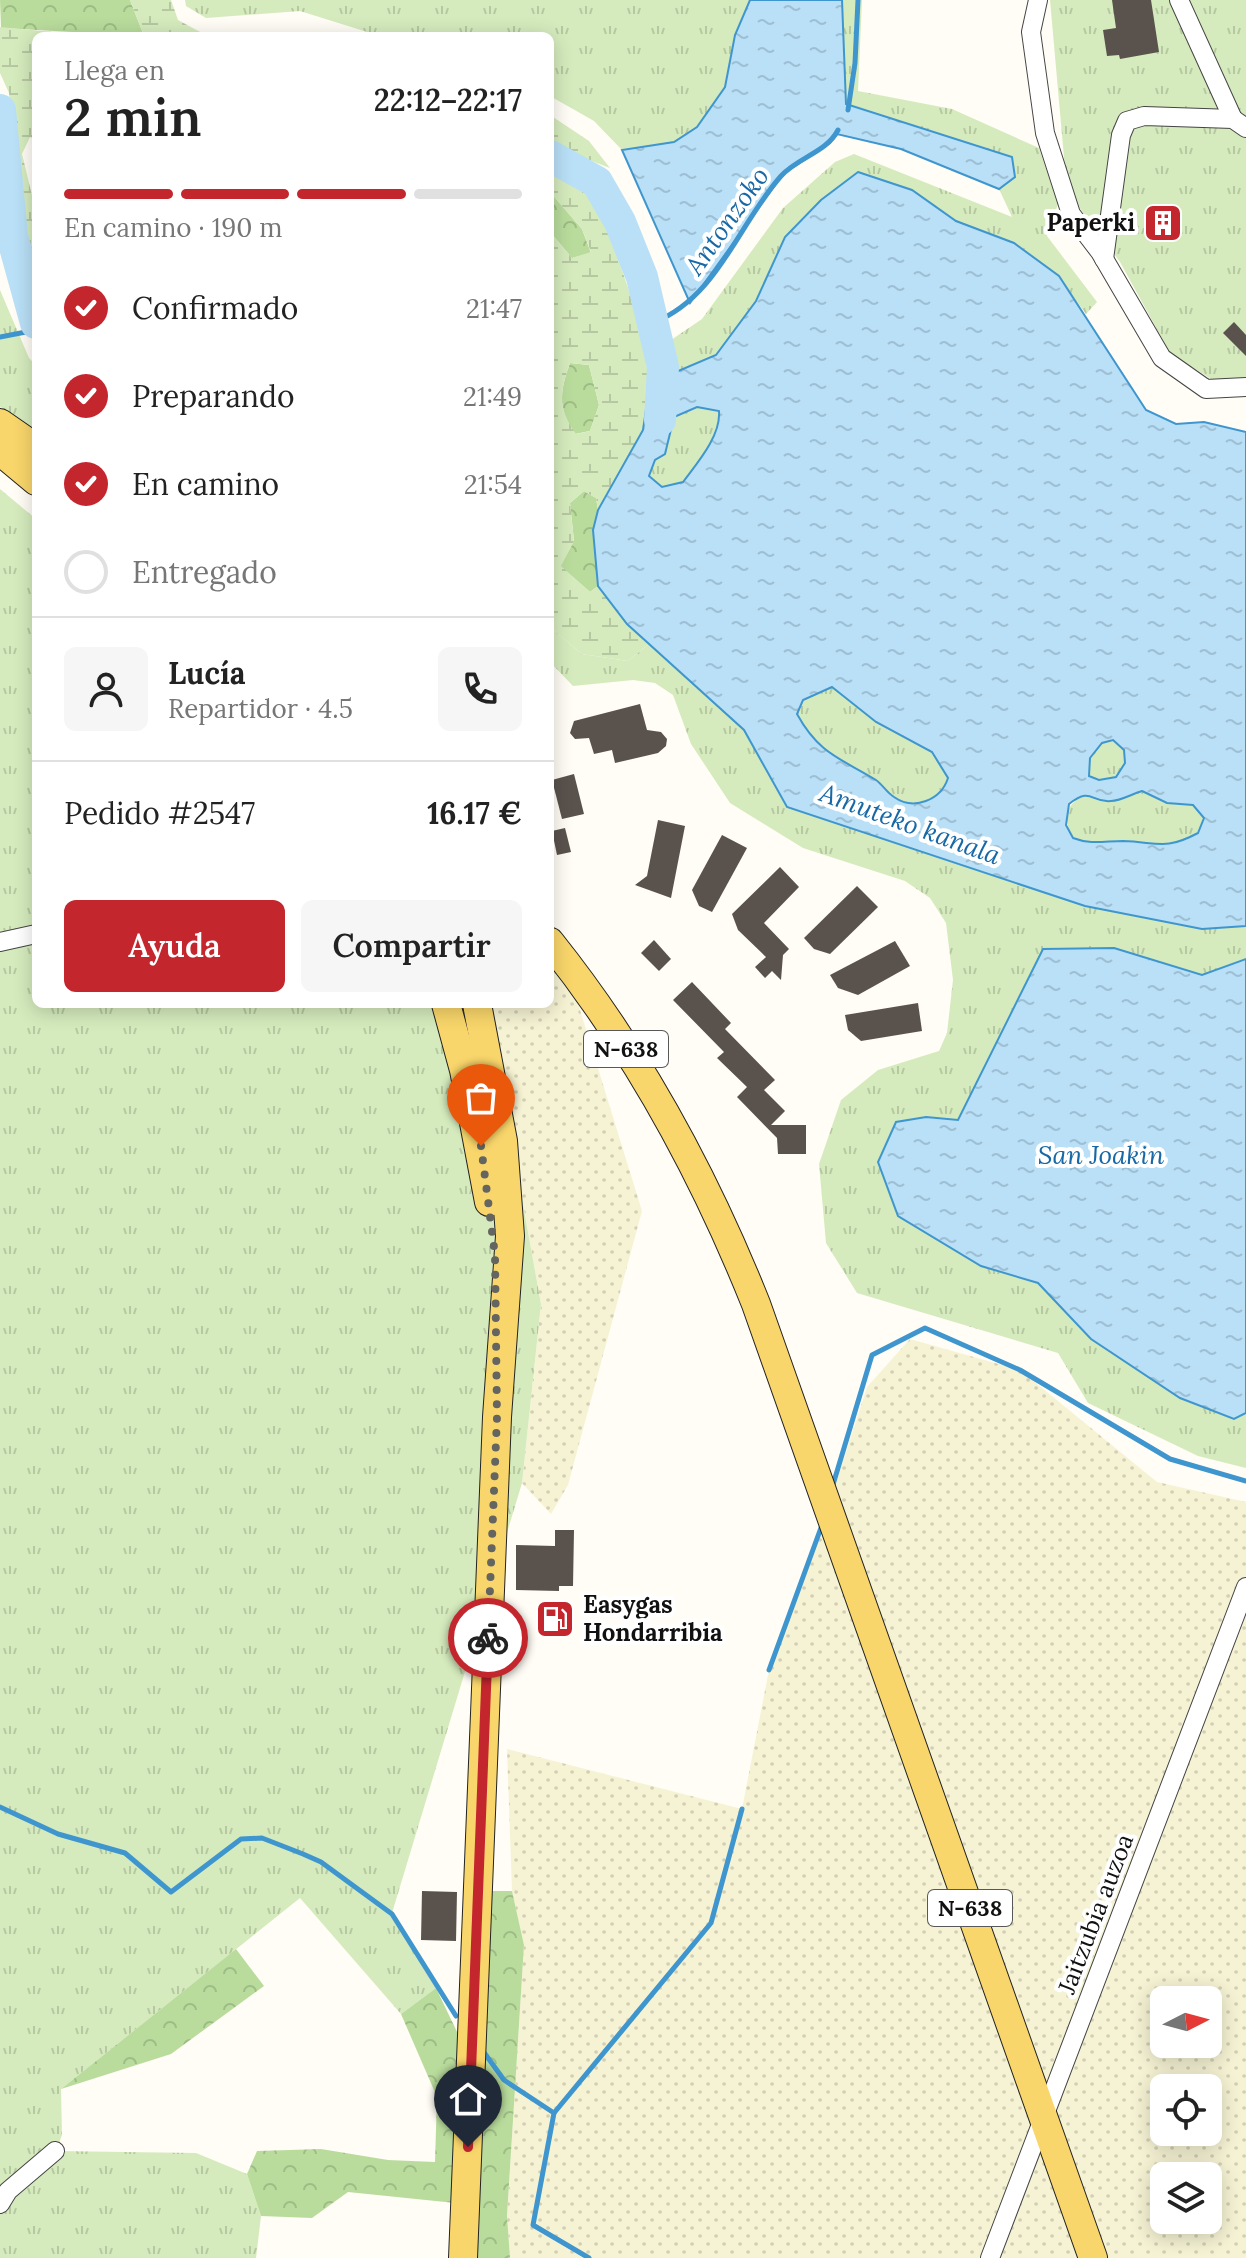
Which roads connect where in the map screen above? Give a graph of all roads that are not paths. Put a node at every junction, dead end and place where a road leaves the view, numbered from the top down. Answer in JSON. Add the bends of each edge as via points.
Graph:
{"nodes":[{"id":1,"x":1038,"y":0,"type":"edge"},
{"id":2,"x":1179,"y":0,"type":"edge"},
{"id":3,"x":1239,"y":124,"type":"edge"},
{"id":4,"x":1104,"y":259,"type":"junction"},
{"id":5,"x":1246,"y":387,"type":"edge"},
{"id":6,"x":0,"y":423,"type":"edge"},
{"id":7,"x":32,"y":445,"type":"edge"},
{"id":8,"x":0,"y":451,"type":"edge"},
{"id":9,"x":0,"y":473,"type":"edge"},
{"id":10,"x":32,"y":478,"type":"edge"},
{"id":11,"x":32,"y":499,"type":"edge"},
{"id":12,"x":32,"y":935,"type":"edge"},
{"id":13,"x":0,"y":942,"type":"edge"},
{"id":14,"x":554,"y":948,"type":"edge"},
{"id":15,"x":447,"y":1008,"type":"edge"},
{"id":16,"x":478,"y":1008,"type":"edge"},
{"id":17,"x":497,"y":1417,"type":"junction"},
{"id":18,"x":1246,"y":1587,"type":"edge"},
{"id":19,"x":1044,"y":2119,"type":"junction"},
{"id":20,"x":55,"y":2151,"type":"dead end"},
{"id":21,"x":0,"y":2204,"type":"edge"},
{"id":22,"x":463,"y":2258,"type":"edge"},
{"id":23,"x":990,"y":2258,"type":"edge"},
{"id":24,"x":1093,"y":2258,"type":"edge"}],
"edges":[{"from":1,"to":4,"type":"street","via":[[1031,32],[1045,133],[1071,214]]},
{"from":2,"to":3,"type":"street"},
{"from":3,"to":4,"type":"street","via":[[1144,116],[1127,121]]},
{"from":4,"to":5,"type":"street","via":[[1162,358],[1206,389]]},
{"from":6,"to":7,"type":"main road"},
{"from":8,"to":10,"type":"main road"},
{"from":9,"to":11,"type":"main road"},
{"from":12,"to":13,"type":"street"},
{"from":14,"to":19,"type":"main road","number":"N-638","via":[[650,1083],[693,1162],[756,1304]]},
{"from":15,"to":17,"type":"main road","via":[[486,1171],[495,1255]]},
{"from":16,"to":17,"type":"main road","via":[[503,1141],[510,1236]]},
{"from":17,"to":22,"type":"main road"},
{"from":18,"to":19,"type":"street","name":"Jaitzubia auzoa"},
{"from":19,"to":23,"type":"street","name":"Jaitzubia auzoa"},
{"from":19,"to":24,"type":"main road","number":"N-638"},
{"from":20,"to":21,"type":"street"}]}
